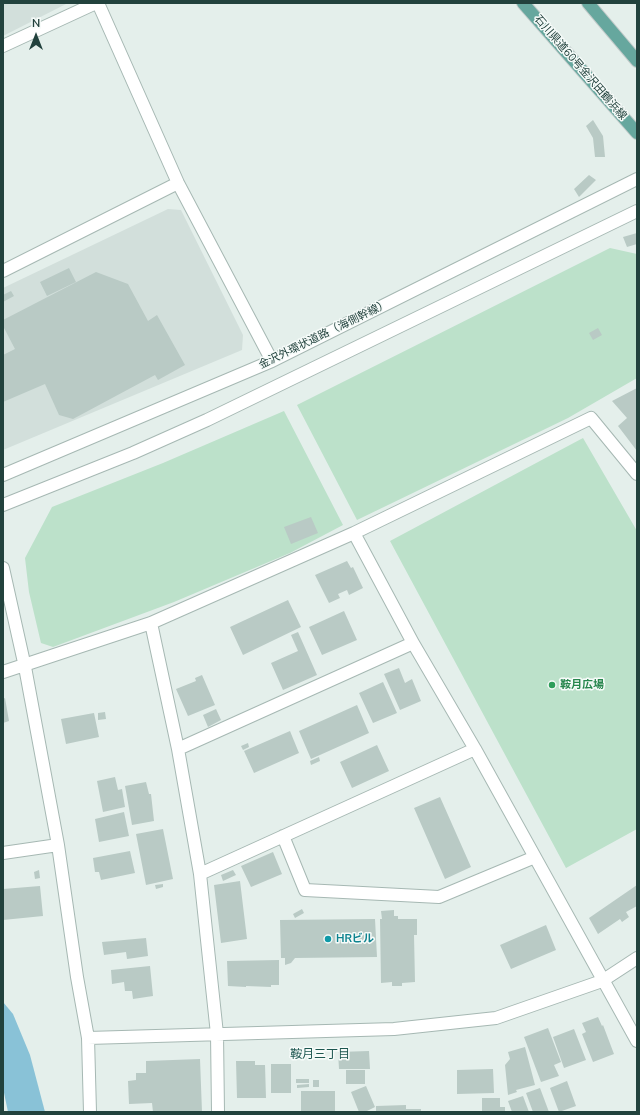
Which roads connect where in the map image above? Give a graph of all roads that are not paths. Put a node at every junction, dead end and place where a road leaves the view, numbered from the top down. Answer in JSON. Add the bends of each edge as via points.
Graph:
{"nodes":[{"id":1,"x":97,"y":3,"type":"edge"},
{"id":2,"x":523,"y":3,"type":"edge"},
{"id":3,"x":588,"y":3,"type":"edge"},
{"id":4,"x":3,"y":46,"type":"edge"},
{"id":5,"x":637,"y":61,"type":"edge"},
{"id":6,"x":637,"y":133,"type":"edge"},
{"id":7,"x":637,"y":178,"type":"edge"},
{"id":8,"x":178,"y":183,"type":"junction"},
{"id":9,"x":637,"y":210,"type":"edge"},
{"id":10,"x":3,"y":271,"type":"edge"},
{"id":11,"x":272,"y":361,"type":"junction"},
{"id":12,"x":637,"y":474,"type":"edge"},
{"id":13,"x":3,"y":475,"type":"edge"},
{"id":14,"x":3,"y":505,"type":"edge"},
{"id":15,"x":354,"y":533,"type":"junction"},
{"id":16,"x":3,"y":568,"type":"edge"},
{"id":17,"x":151,"y":623,"type":"junction"},
{"id":18,"x":413,"y":642,"type":"junction"},
{"id":19,"x":25,"y":666,"type":"junction"},
{"id":20,"x":3,"y":672,"type":"edge"},
{"id":21,"x":178,"y":749,"type":"junction"},
{"id":22,"x":475,"y":749,"type":"junction"},
{"id":23,"x":283,"y":836,"type":"junction"},
{"id":24,"x":58,"y":845,"type":"junction"},
{"id":25,"x":3,"y":853,"type":"edge"},
{"id":26,"x":535,"y":857,"type":"junction"},
{"id":27,"x":200,"y":874,"type":"junction"},
{"id":28,"x":637,"y":958,"type":"edge"},
{"id":29,"x":602,"y":981,"type":"junction"},
{"id":30,"x":217,"y":1034,"type":"junction"},
{"id":31,"x":88,"y":1038,"type":"junction"},
{"id":32,"x":637,"y":1041,"type":"edge"},
{"id":33,"x":90,"y":1112,"type":"edge"},
{"id":34,"x":218,"y":1112,"type":"edge"}],
"edges":[{"from":1,"to":4,"type":"street"},
{"from":1,"to":8,"type":"street"},
{"from":2,"to":6,"type":"main road","name":"石川県道60号金沢田鶴浜線"},
{"from":3,"to":5,"type":"main road"},
{"from":7,"to":11,"type":"street","name":"金沢外環状道路（海側幹線）"},
{"from":8,"to":10,"type":"street"},
{"from":8,"to":11,"type":"street"},
{"from":9,"to":14,"type":"street","via":[[207,420],[126,456]]},
{"from":11,"to":13,"type":"street","name":"金沢外環状道路（海側幹線）"},
{"from":12,"to":15,"type":"street","via":[[591,418]]},
{"from":15,"to":17,"type":"street"},
{"from":15,"to":18,"type":"street"},
{"from":16,"to":19,"type":"street"},
{"from":17,"to":19,"type":"street"},
{"from":17,"to":21,"type":"street"},
{"from":18,"to":21,"type":"street"},
{"from":18,"to":22,"type":"street"},
{"from":19,"to":20,"type":"street"},
{"from":19,"to":24,"type":"street"},
{"from":21,"to":27,"type":"street"},
{"from":22,"to":23,"type":"street"},
{"from":22,"to":26,"type":"street"},
{"from":23,"to":26,"type":"street","via":[[306,890],[439,896]]},
{"from":23,"to":27,"type":"street"},
{"from":24,"to":25,"type":"street"},
{"from":24,"to":31,"type":"street"},
{"from":26,"to":29,"type":"street"},
{"from":27,"to":30,"type":"street"},
{"from":28,"to":29,"type":"street"},
{"from":29,"to":30,"type":"street","via":[[496,1018],[394,1029]]},
{"from":29,"to":32,"type":"street"},
{"from":30,"to":31,"type":"street"},
{"from":30,"to":34,"type":"street"},
{"from":31,"to":33,"type":"street"}]}
